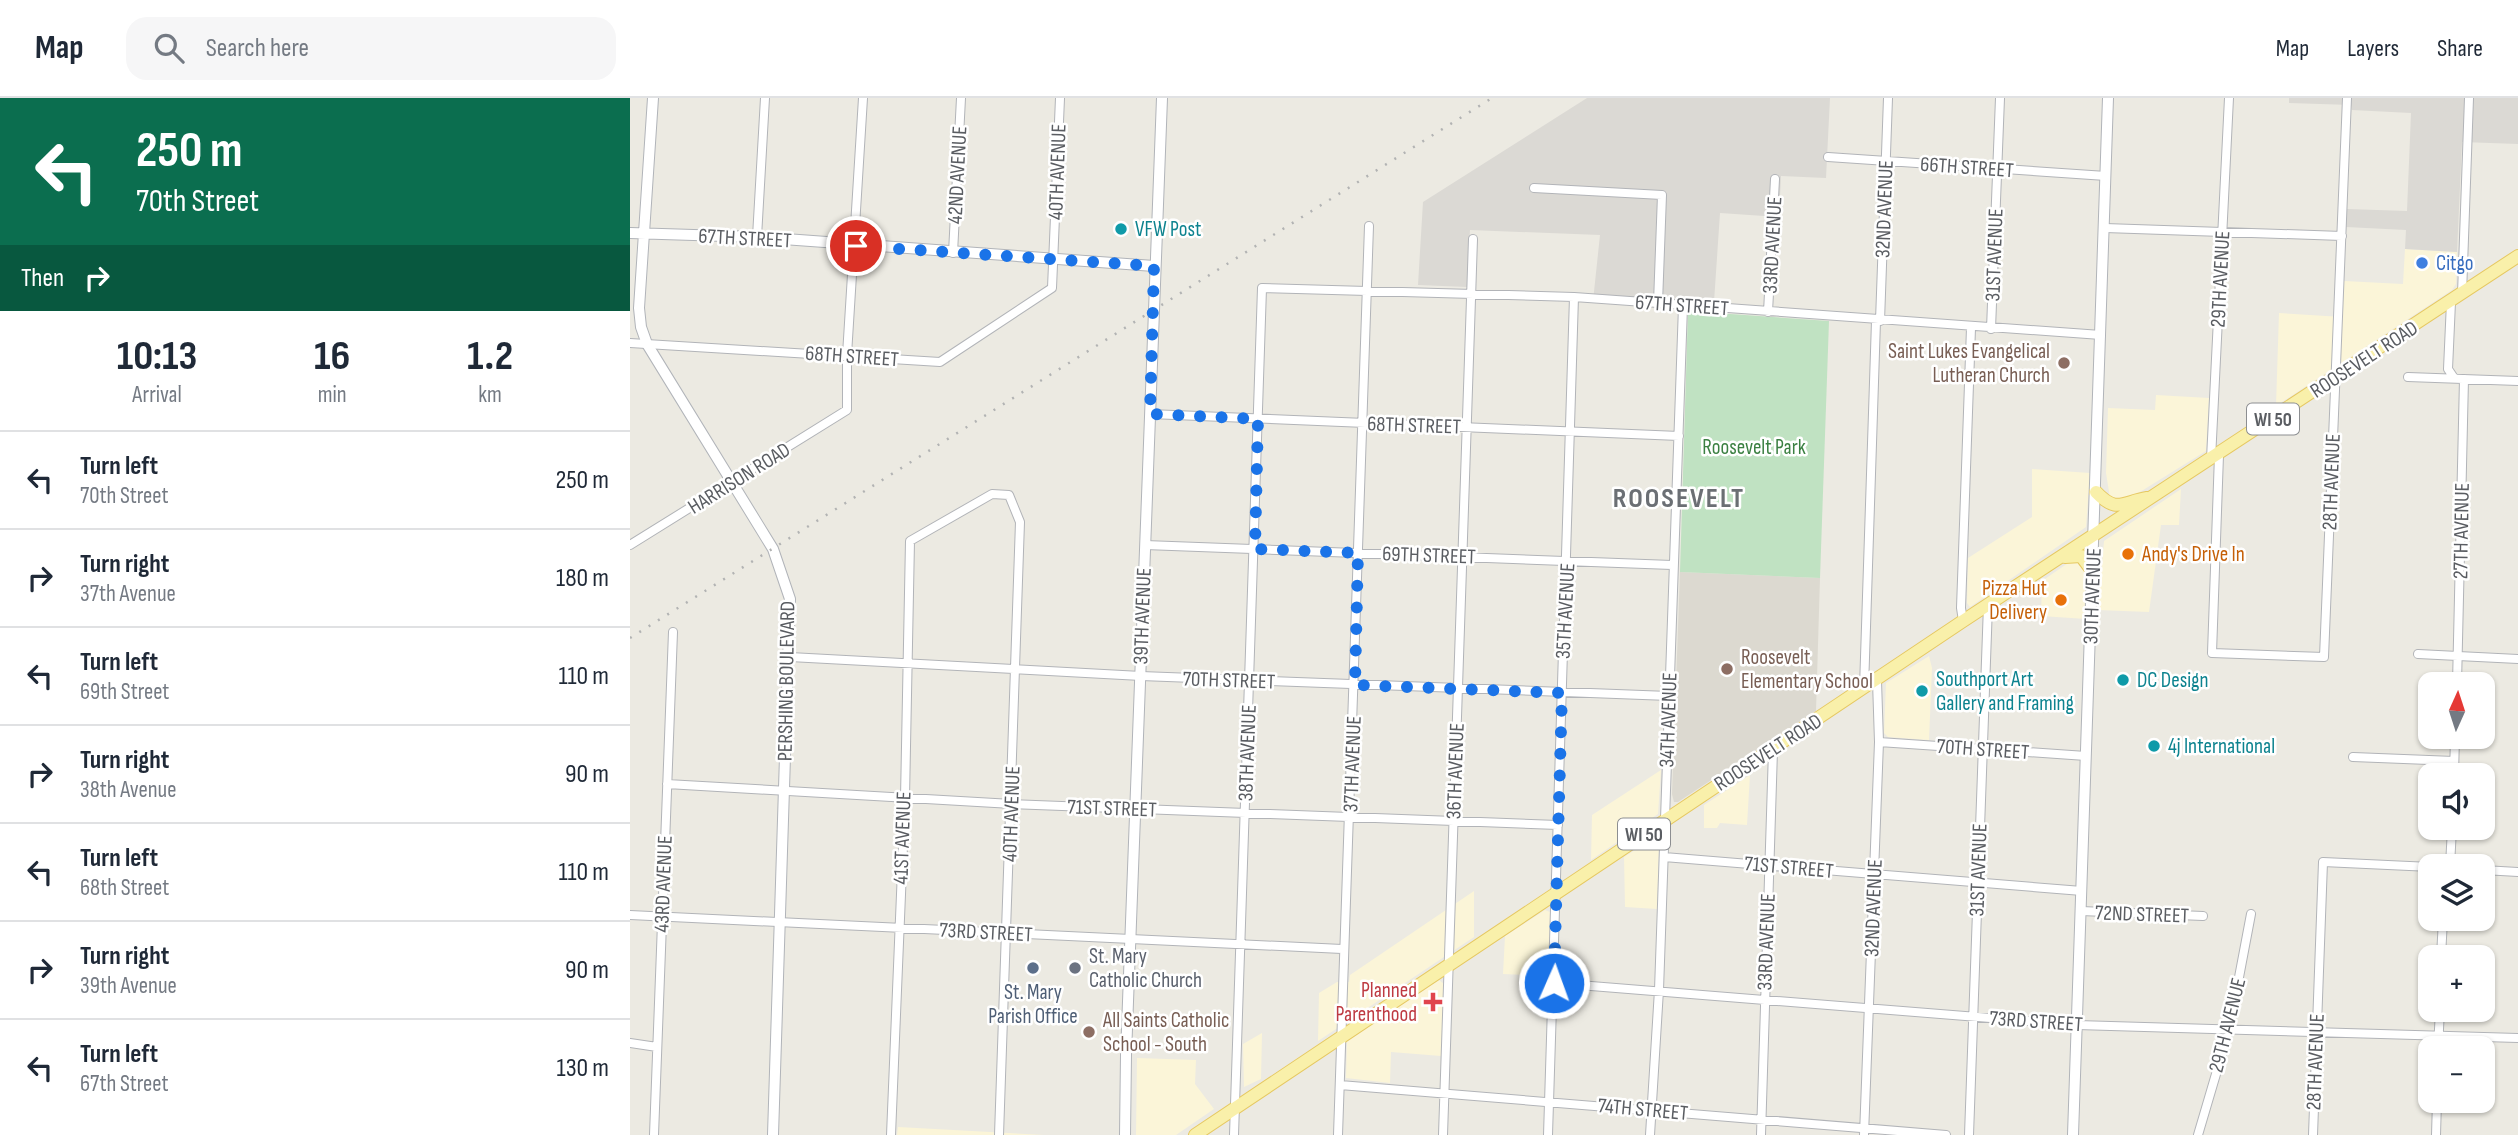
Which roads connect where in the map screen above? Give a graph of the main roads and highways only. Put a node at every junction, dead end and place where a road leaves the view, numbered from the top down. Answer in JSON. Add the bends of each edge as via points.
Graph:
{"nodes":[{"id":1,"x":2518,"y":257,"type":"edge"},
{"id":2,"x":2096,"y":492,"type":"road end"},
{"id":3,"x":2155,"y":497,"type":"junction"},
{"id":4,"x":2061,"y":558,"type":"junction"},
{"id":5,"x":2093,"y":572,"type":"road end"},
{"id":6,"x":1195,"y":1135,"type":"edge"}],
"edges":[{"from":1,"to":3,"type":"main road","name":"ROOSEVELT ROAD","number":"WI 50"},
{"from":2,"to":3,"type":"main road","via":[[2115,506]]},
{"from":3,"to":4,"type":"main road","name":"ROOSEVELT ROAD","number":"WI 50"},
{"from":4,"to":5,"type":"main road","via":[[2081,556]]},
{"from":4,"to":6,"type":"main road","name":"ROOSEVELT ROAD","number":"WI 50"}]}
